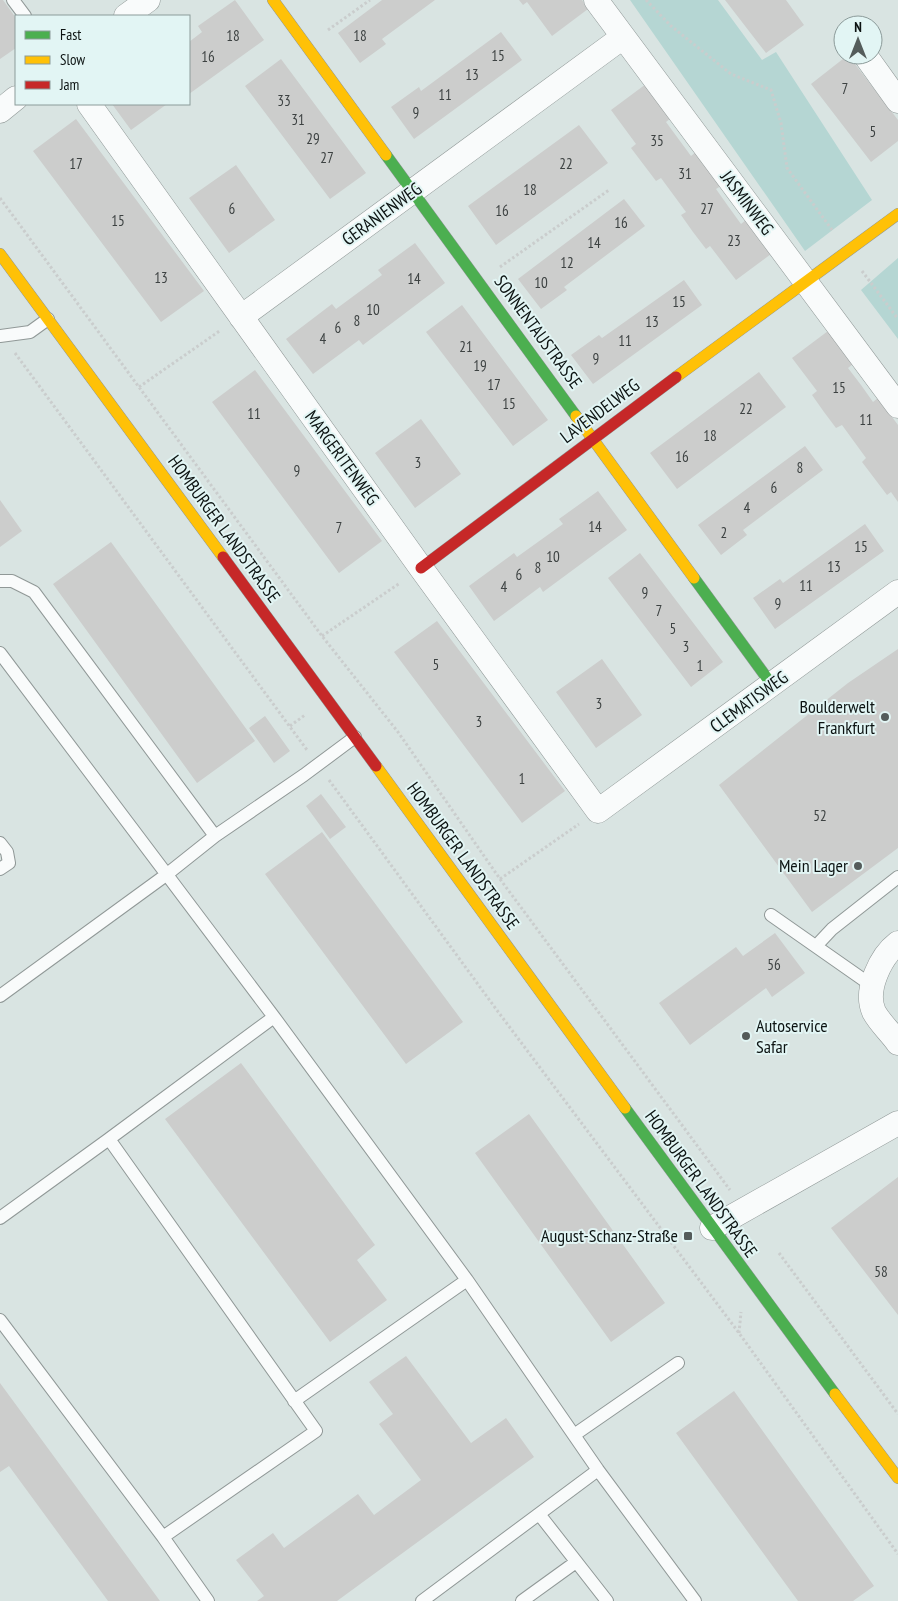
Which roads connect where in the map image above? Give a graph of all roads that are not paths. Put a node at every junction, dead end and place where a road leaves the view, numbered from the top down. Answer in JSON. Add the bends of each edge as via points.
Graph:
{"nodes":[{"id":1,"x":13,"y":0,"type":"edge"},
{"id":2,"x":148,"y":0,"type":"edge"},
{"id":3,"x":273,"y":0,"type":"edge"},
{"id":4,"x":596,"y":0,"type":"edge"},
{"id":5,"x":24,"y":15,"type":"edge"},
{"id":6,"x":127,"y":15,"type":"edge"},
{"id":7,"x":623,"y":37,"type":"junction"},
{"id":8,"x":872,"y":65,"type":"edge"},
{"id":9,"x":15,"y":99,"type":"edge"},
{"id":10,"x":898,"y":101,"type":"edge"},
{"id":11,"x":90,"y":105,"type":"edge"},
{"id":12,"x":0,"y":111,"type":"edge"},
{"id":13,"x":414,"y":191,"type":"junction"},
{"id":14,"x":898,"y":214,"type":"edge"},
{"id":15,"x":0,"y":254,"type":"edge"},
{"id":16,"x":805,"y":281,"type":"junction"},
{"id":17,"x":240,"y":318,"type":"junction"},
{"id":18,"x":48,"y":319,"type":"junction"},
{"id":19,"x":1,"y":336,"type":"edge"},
{"id":20,"x":898,"y":406,"type":"edge"},
{"id":21,"x":593,"y":438,"type":"junction"},
{"id":22,"x":421,"y":568,"type":"junction"},
{"id":23,"x":0,"y":581,"type":"edge"},
{"id":24,"x":898,"y":592,"type":"edge"},
{"id":25,"x":0,"y":653,"type":"edge"},
{"id":26,"x":772,"y":685,"type":"junction"},
{"id":27,"x":355,"y":737,"type":"junction"},
{"id":28,"x":598,"y":811,"type":"joint"},
{"id":29,"x":215,"y":836,"type":"junction"},
{"id":30,"x":0,"y":843,"type":"edge"},
{"id":31,"x":0,"y":869,"type":"edge"},
{"id":32,"x":166,"y":875,"type":"junction"},
{"id":33,"x":898,"y":877,"type":"edge"},
{"id":34,"x":771,"y":916,"type":"dead end"},
{"id":35,"x":898,"y":943,"type":"edge"},
{"id":36,"x":817,"y":945,"type":"junction"},
{"id":37,"x":871,"y":985,"type":"junction"},
{"id":38,"x":0,"y":996,"type":"edge"},
{"id":39,"x":274,"y":1017,"type":"junction"},
{"id":40,"x":898,"y":1043,"type":"edge"},
{"id":41,"x":898,"y":1123,"type":"edge"},
{"id":42,"x":109,"y":1139,"type":"junction"},
{"id":43,"x":0,"y":1218,"type":"edge"},
{"id":44,"x":712,"y":1228,"type":"junction"},
{"id":45,"x":467,"y":1280,"type":"junction"},
{"id":46,"x":0,"y":1320,"type":"edge"},
{"id":47,"x":678,"y":1363,"type":"dead end"},
{"id":48,"x":294,"y":1401,"type":"junction"},
{"id":49,"x":574,"y":1434,"type":"junction"},
{"id":50,"x":598,"y":1470,"type":"junction"},
{"id":51,"x":898,"y":1478,"type":"edge"},
{"id":52,"x":539,"y":1514,"type":"junction"},
{"id":53,"x":164,"y":1537,"type":"junction"},
{"id":54,"x":576,"y":1562,"type":"junction"},
{"id":55,"x":208,"y":1601,"type":"edge"},
{"id":56,"x":422,"y":1601,"type":"edge"},
{"id":57,"x":522,"y":1601,"type":"edge"},
{"id":58,"x":607,"y":1601,"type":"edge"},
{"id":59,"x":695,"y":1601,"type":"edge"}],
"edges":[{"from":1,"to":5,"type":"lane"},
{"from":2,"to":6,"type":"street"},
{"from":3,"to":13,"type":"street","name":"SONNENTAUSTRASSE"},
{"from":4,"to":7,"type":"street","name":"JASMINWEG"},
{"from":7,"to":13,"type":"street","name":"GERANIENWEG"},
{"from":7,"to":16,"type":"street","name":"JASMINWEG"},
{"from":8,"to":10,"type":"street"},
{"from":9,"to":12,"type":"street"},
{"from":11,"to":17,"type":"street","name":"MARGERITENWEG"},
{"from":13,"to":17,"type":"street","name":"GERANIENWEG"},
{"from":13,"to":21,"type":"street","name":"SONNENTAUSTRASSE"},
{"from":14,"to":16,"type":"street","name":"LAVENDELWEG"},
{"from":15,"to":18,"type":"street","name":"HOMBURGER LANDSTRASSE"},
{"from":16,"to":20,"type":"street","name":"JASMINWEG"},
{"from":16,"to":21,"type":"street","name":"LAVENDELWEG"},
{"from":17,"to":22,"type":"street","name":"MARGERITENWEG"},
{"from":18,"to":19,"type":"lane","via":[[30,332]]},
{"from":18,"to":27,"type":"street","name":"HOMBURGER LANDSTRASSE"},
{"from":21,"to":22,"type":"street","name":"LAVENDELWEG"},
{"from":21,"to":26,"type":"street","name":"SONNENTAUSTRASSE"},
{"from":22,"to":28,"type":"street","name":"MARGERITENWEG"},
{"from":23,"to":29,"type":"lane","via":[[12,581],[34,592]]},
{"from":24,"to":26,"type":"street","name":"CLEMATISWEG"},
{"from":25,"to":32,"type":"lane"},
{"from":26,"to":28,"type":"street","name":"CLEMATISWEG"},
{"from":27,"to":29,"type":"lane"},
{"from":27,"to":44,"type":"street","name":"HOMBURGER LANDSTRASSE"},
{"from":29,"to":32,"type":"lane"},
{"from":30,"to":31,"type":"lane","via":[[7,852],[9,863]]},
{"from":32,"to":38,"type":"lane"},
{"from":32,"to":39,"type":"lane"},
{"from":33,"to":36,"type":"lane","via":[[832,929]]},
{"from":34,"to":36,"type":"lane"},
{"from":35,"to":37,"type":"street","via":[[890,949]]},
{"from":36,"to":37,"type":"lane"},
{"from":37,"to":40,"type":"street","via":[[874,1011]]},
{"from":39,"to":42,"type":"lane"},
{"from":39,"to":45,"type":"lane"},
{"from":41,"to":44,"type":"street"},
{"from":42,"to":43,"type":"lane"},
{"from":42,"to":48,"type":"lane"},
{"from":44,"to":51,"type":"street","name":"HOMBURGER LANDSTRASSE"},
{"from":45,"to":48,"type":"lane"},
{"from":45,"to":49,"type":"lane"},
{"from":46,"to":53,"type":"lane"},
{"from":47,"to":49,"type":"lane"},
{"from":48,"to":53,"type":"lane","via":[[316,1431]]},
{"from":49,"to":50,"type":"lane"},
{"from":50,"to":52,"type":"lane"},
{"from":50,"to":59,"type":"lane"},
{"from":52,"to":54,"type":"lane"},
{"from":52,"to":56,"type":"lane"},
{"from":53,"to":55,"type":"lane"},
{"from":54,"to":57,"type":"lane"},
{"from":54,"to":58,"type":"lane"}]}
